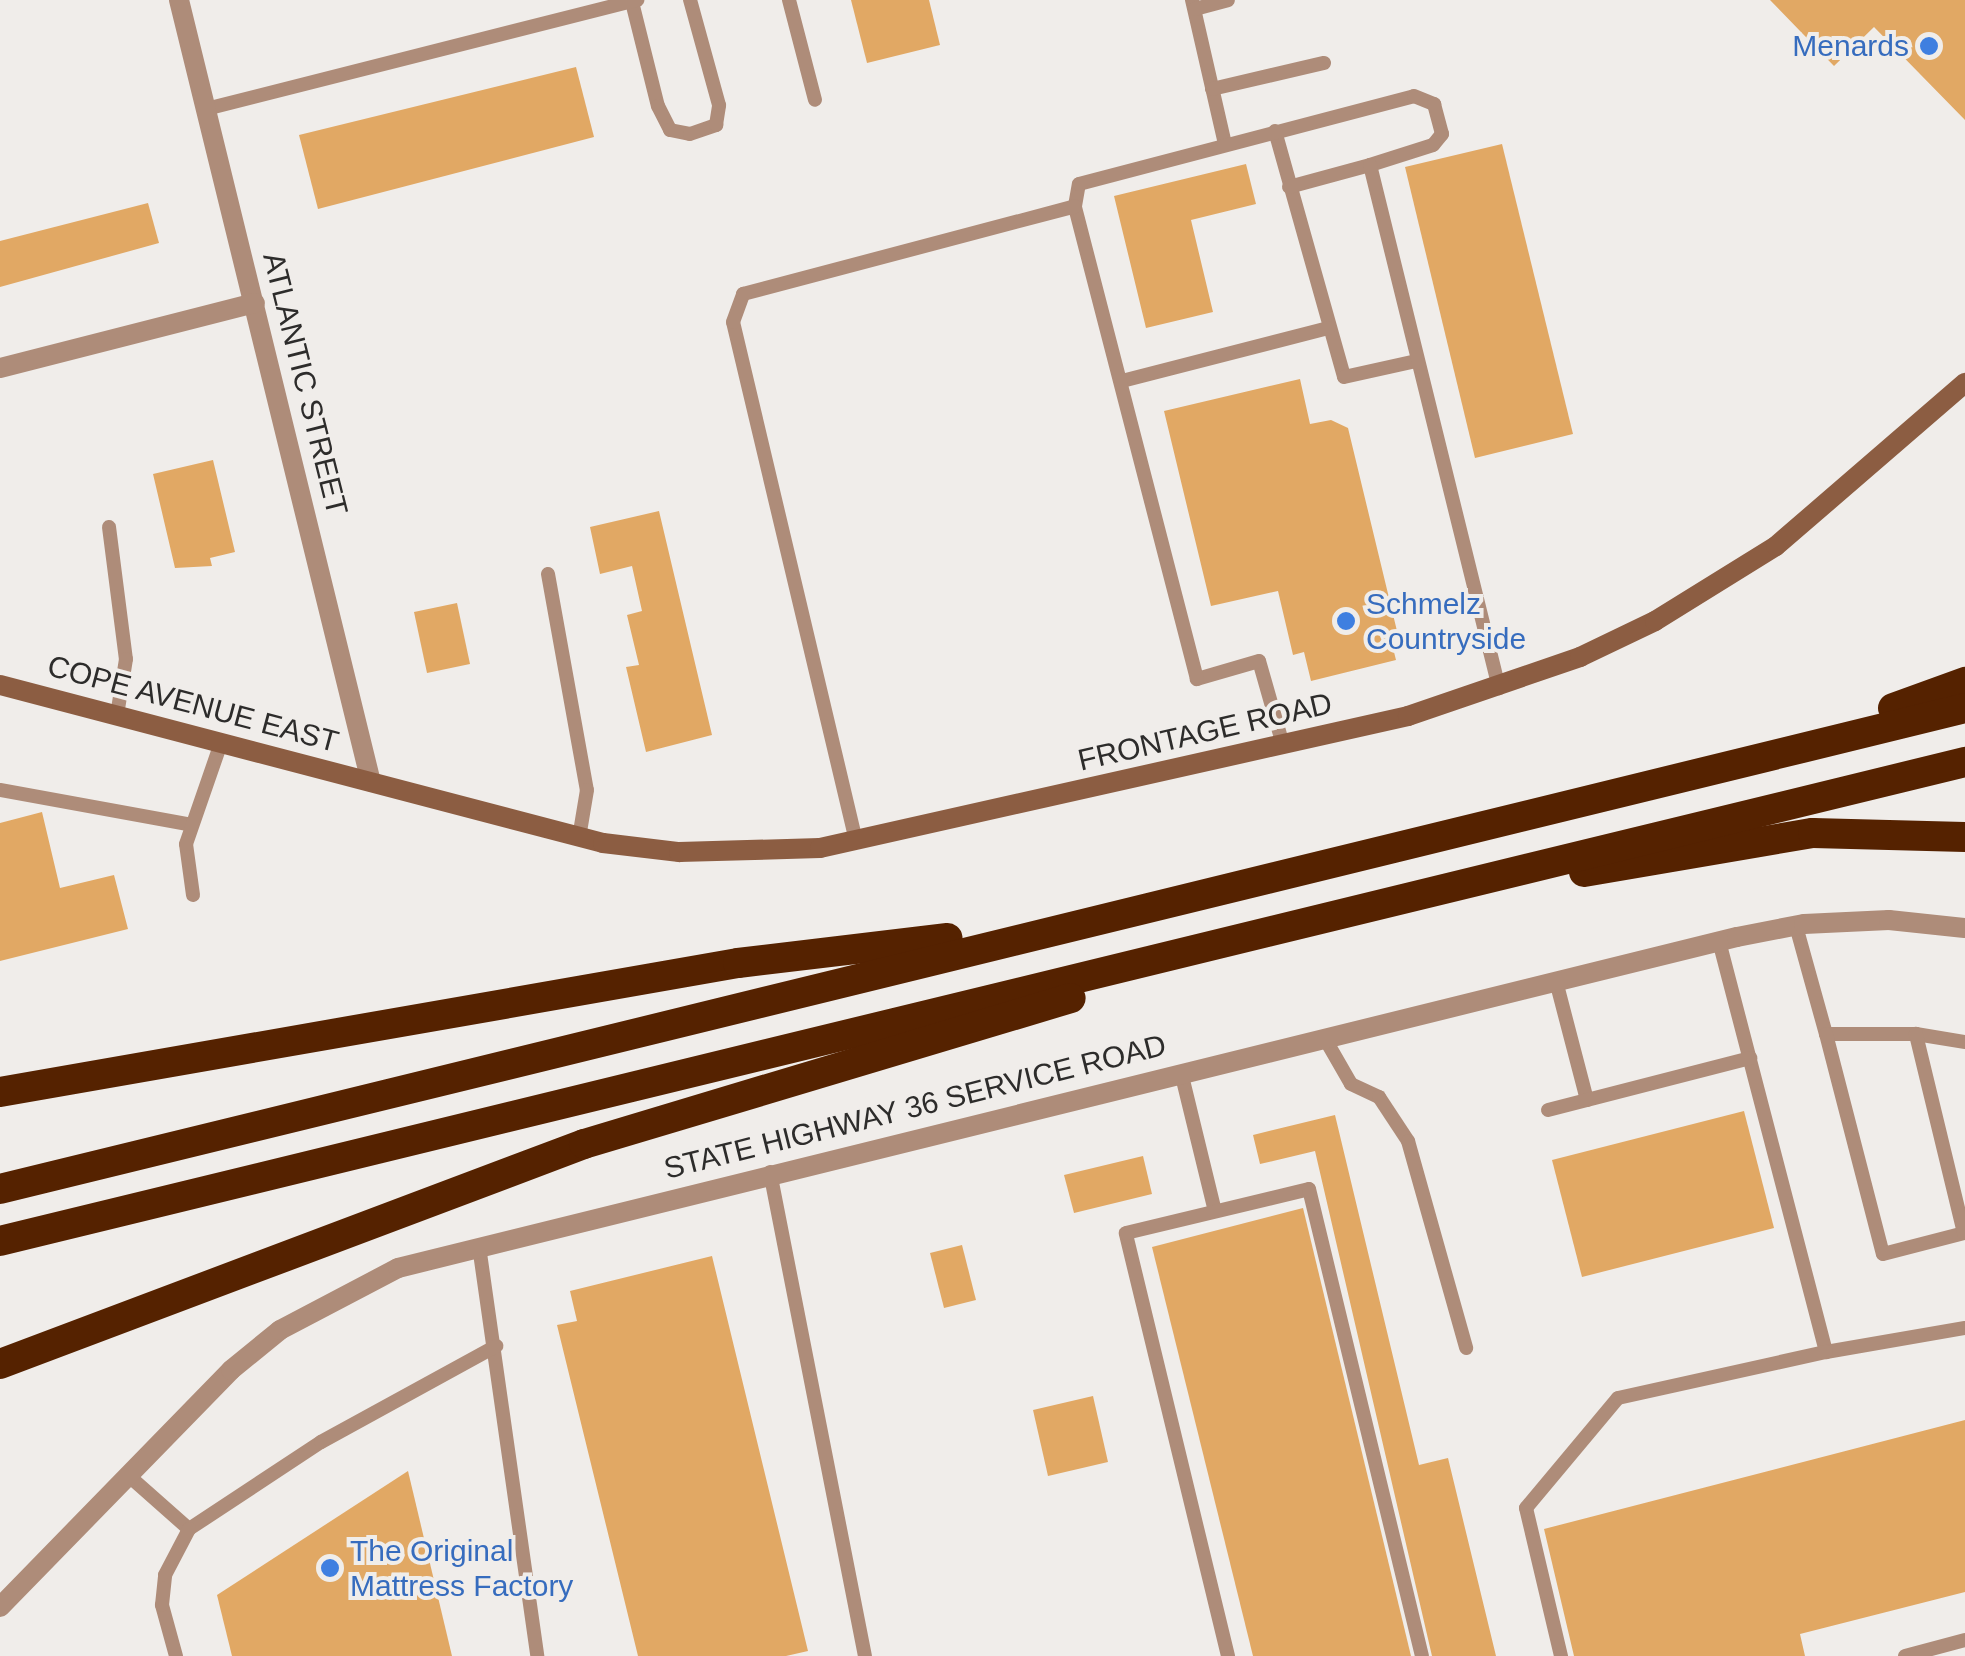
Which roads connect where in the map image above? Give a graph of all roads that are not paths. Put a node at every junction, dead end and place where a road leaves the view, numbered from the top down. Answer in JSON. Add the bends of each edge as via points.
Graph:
{"nodes":[{"id":1,"x":179,"y":0,"type":"edge"},
{"id":2,"x":690,"y":0,"type":"edge"},
{"id":3,"x":789,"y":0,"type":"edge"},
{"id":4,"x":1228,"y":0,"type":"edge"},
{"id":5,"x":634,"y":1,"type":"edge"},
{"id":6,"x":1194,"y":4,"type":"edge"},
{"id":7,"x":1324,"y":63,"type":"dead end"},
{"id":8,"x":1212,"y":88,"type":"junction"},
{"id":9,"x":815,"y":100,"type":"dead end"},
{"id":10,"x":206,"y":108,"type":"junction"},
{"id":11,"x":1275,"y":130,"type":"junction"},
{"id":12,"x":1225,"y":144,"type":"junction"},
{"id":13,"x":1370,"y":165,"type":"junction"},
{"id":14,"x":1289,"y":187,"type":"junction"},
{"id":15,"x":1075,"y":206,"type":"junction"},
{"id":16,"x":255,"y":303,"type":"junction"},
{"id":17,"x":1328,"y":328,"type":"junction"},
{"id":18,"x":1416,"y":361,"type":"junction"},
{"id":19,"x":0,"y":368,"type":"edge"},
{"id":20,"x":1122,"y":381,"type":"junction"},
{"id":21,"x":1965,"y":382,"type":"edge"},
{"id":22,"x":109,"y":527,"type":"dead end"},
{"id":23,"x":548,"y":574,"type":"dead end"},
{"id":24,"x":1965,"y":682,"type":"edge"},
{"id":25,"x":0,"y":685,"type":"edge"},
{"id":26,"x":1499,"y":688,"type":"junction"},
{"id":27,"x":1965,"y":708,"type":"edge"},
{"id":28,"x":117,"y":716,"type":"junction"},
{"id":29,"x":221,"y":743,"type":"junction"},
{"id":30,"x":1282,"y":745,"type":"junction"},
{"id":31,"x":1965,"y":762,"type":"edge"},
{"id":32,"x":1726,"y":767,"type":"junction"},
{"id":33,"x":371,"y":782,"type":"junction"},
{"id":34,"x":0,"y":790,"type":"edge"},
{"id":35,"x":192,"y":825,"type":"junction"},
{"id":36,"x":1965,"y":837,"type":"edge"},
{"id":37,"x":579,"y":838,"type":"junction"},
{"id":38,"x":856,"y":841,"type":"junction"},
{"id":39,"x":192,"y":895,"type":"dead end"},
{"id":40,"x":1403,"y":898,"type":"junction"},
{"id":41,"x":1332,"y":915,"type":"junction"},
{"id":42,"x":1075,"y":924,"type":"junction"},
{"id":43,"x":1796,"y":926,"type":"junction"},
{"id":44,"x":1965,"y":928,"type":"edge"},
{"id":45,"x":1719,"y":941,"type":"junction"},
{"id":46,"x":1556,"y":981,"type":"junction"},
{"id":47,"x":1826,"y":1034,"type":"junction"},
{"id":48,"x":1916,"y":1034,"type":"junction"},
{"id":49,"x":1324,"y":1037,"type":"junction"},
{"id":50,"x":1965,"y":1042,"type":"edge"},
{"id":51,"x":1750,"y":1058,"type":"junction"},
{"id":52,"x":1182,"y":1072,"type":"junction"},
{"id":53,"x":0,"y":1092,"type":"edge"},
{"id":54,"x":1587,"y":1100,"type":"junction"},
{"id":55,"x":1548,"y":1110,"type":"dead end"},
{"id":56,"x":770,"y":1172,"type":"junction"},
{"id":57,"x":0,"y":1188,"type":"edge"},
{"id":58,"x":1215,"y":1211,"type":"junction"},
{"id":59,"x":0,"y":1241,"type":"edge"},
{"id":60,"x":479,"y":1246,"type":"junction"},
{"id":61,"x":1965,"y":1328,"type":"edge"},
{"id":62,"x":496,"y":1346,"type":"junction"},
{"id":63,"x":1466,"y":1348,"type":"dead end"},
{"id":64,"x":1826,"y":1352,"type":"junction"},
{"id":65,"x":0,"y":1364,"type":"edge"},
{"id":66,"x":129,"y":1476,"type":"junction"},
{"id":67,"x":189,"y":1529,"type":"junction"},
{"id":68,"x":0,"y":1607,"type":"edge"},
{"id":69,"x":1965,"y":1640,"type":"edge"},
{"id":70,"x":176,"y":1656,"type":"edge"},
{"id":71,"x":537,"y":1656,"type":"edge"},
{"id":72,"x":866,"y":1656,"type":"edge"},
{"id":73,"x":1228,"y":1656,"type":"edge"},
{"id":74,"x":1422,"y":1656,"type":"edge"},
{"id":75,"x":1561,"y":1656,"type":"edge"},
{"id":76,"x":1905,"y":1656,"type":"edge"}],
"edges":[{"from":1,"to":10,"type":"street","name":"ATLANTIC STREET"},
{"from":2,"to":5,"type":"lane","via":[[718,105],[716,124],[690,134],[670,130],[658,106]]},
{"from":3,"to":9,"type":"lane"},
{"from":4,"to":6,"type":"lane"},
{"from":5,"to":10,"type":"lane"},
{"from":6,"to":8,"type":"lane"},
{"from":7,"to":8,"type":"lane"},
{"from":8,"to":12,"type":"lane"},
{"from":10,"to":16,"type":"street","name":"ATLANTIC STREET"},
{"from":11,"to":12,"type":"lane"},
{"from":11,"to":13,"type":"lane","via":[[1414,96],[1434,104],[1442,134],[1433,145]]},
{"from":11,"to":14,"type":"lane"},
{"from":12,"to":15,"type":"lane","via":[[1079,184]]},
{"from":13,"to":14,"type":"lane"},
{"from":13,"to":18,"type":"lane"},
{"from":14,"to":17,"type":"lane"},
{"from":15,"to":20,"type":"lane"},
{"from":15,"to":38,"type":"lane","via":[[744,294],[734,322]]},
{"from":16,"to":19,"type":"street"},
{"from":16,"to":33,"type":"street","name":"ATLANTIC STREET"},
{"from":17,"to":18,"type":"lane","via":[[1344,377]]},
{"from":17,"to":20,"type":"lane"},
{"from":18,"to":26,"type":"lane"},
{"from":20,"to":30,"type":"lane","via":[[1197,678],[1260,661]]},
{"from":21,"to":26,"type":"street","name":"FRONTAGE ROAD","via":[[1841,495],[1722,582],[1580,658]]},
{"from":22,"to":28,"type":"lane","via":[[126,659]]},
{"from":23,"to":37,"type":"lane","via":[[587,790]]},
{"from":24,"to":32,"type":"highway"},
{"from":25,"to":28,"type":"street","name":"COPE AVENUE EAST"},
{"from":26,"to":30,"type":"street","name":"FRONTAGE ROAD"},
{"from":27,"to":32,"type":"highway"},
{"from":28,"to":29,"type":"street","name":"COPE AVENUE EAST"},
{"from":29,"to":33,"type":"street","name":"COPE AVENUE EAST"},
{"from":29,"to":35,"type":"lane"},
{"from":30,"to":38,"type":"street","name":"FRONTAGE ROAD"},
{"from":31,"to":40,"type":"highway"},
{"from":32,"to":42,"type":"highway"},
{"from":33,"to":37,"type":"street","name":"FRONTAGE ROAD"},
{"from":34,"to":35,"type":"lane"},
{"from":35,"to":39,"type":"lane","via":[[186,844]]},
{"from":36,"to":40,"type":"highway","via":[[1814,833]]},
{"from":37,"to":38,"type":"street","name":"FRONTAGE ROAD","via":[[679,852],[756,853]]},
{"from":40,"to":41,"type":"highway"},
{"from":41,"to":59,"type":"highway"},
{"from":41,"to":65,"type":"highway","via":[[584,1144]]},
{"from":42,"to":53,"type":"highway","via":[[738,963]]},
{"from":42,"to":57,"type":"highway"},
{"from":43,"to":44,"type":"street","name":"STATE HIGHWAY 36 SERVICE ROAD","via":[[1890,920]]},
{"from":43,"to":45,"type":"street","name":"STATE HIGHWAY 36 SERVICE ROAD"},
{"from":43,"to":47,"type":"lane"},
{"from":45,"to":46,"type":"street","name":"STATE HIGHWAY 36 SERVICE ROAD"},
{"from":45,"to":51,"type":"lane"},
{"from":46,"to":49,"type":"street","name":"STATE HIGHWAY 36 SERVICE ROAD"},
{"from":46,"to":54,"type":"lane"},
{"from":47,"to":48,"type":"lane"},
{"from":47,"to":48,"type":"lane","via":[[1883,1254],[1964,1233]]},
{"from":48,"to":50,"type":"lane"},
{"from":49,"to":52,"type":"street","name":"STATE HIGHWAY 36 SERVICE ROAD"},
{"from":49,"to":63,"type":"lane","via":[[1351,1084],[1379,1097],[1408,1141]]},
{"from":51,"to":54,"type":"lane"},
{"from":51,"to":64,"type":"lane"},
{"from":52,"to":56,"type":"street","name":"STATE HIGHWAY 36 SERVICE ROAD"},
{"from":52,"to":58,"type":"lane"},
{"from":54,"to":55,"type":"lane"},
{"from":56,"to":60,"type":"street","name":"STATE HIGHWAY 36 SERVICE ROAD"},
{"from":56,"to":72,"type":"lane"},
{"from":58,"to":73,"type":"lane","via":[[1126,1233]]},
{"from":58,"to":74,"type":"lane","via":[[1309,1189]]},
{"from":60,"to":62,"type":"lane"},
{"from":60,"to":66,"type":"street","name":"STATE HIGHWAY 36 SERVICE ROAD","via":[[398,1268],[280,1330],[231,1370]]},
{"from":61,"to":64,"type":"lane"},
{"from":62,"to":67,"type":"lane","via":[[321,1442]]},
{"from":62,"to":71,"type":"lane"},
{"from":64,"to":75,"type":"lane","via":[[1618,1398],[1526,1508]]},
{"from":66,"to":67,"type":"lane"},
{"from":66,"to":68,"type":"street","name":"STATE HIGHWAY 36 SERVICE ROAD"},
{"from":67,"to":70,"type":"lane","via":[[165,1575],[162,1605]]},
{"from":69,"to":76,"type":"lane"}]}
